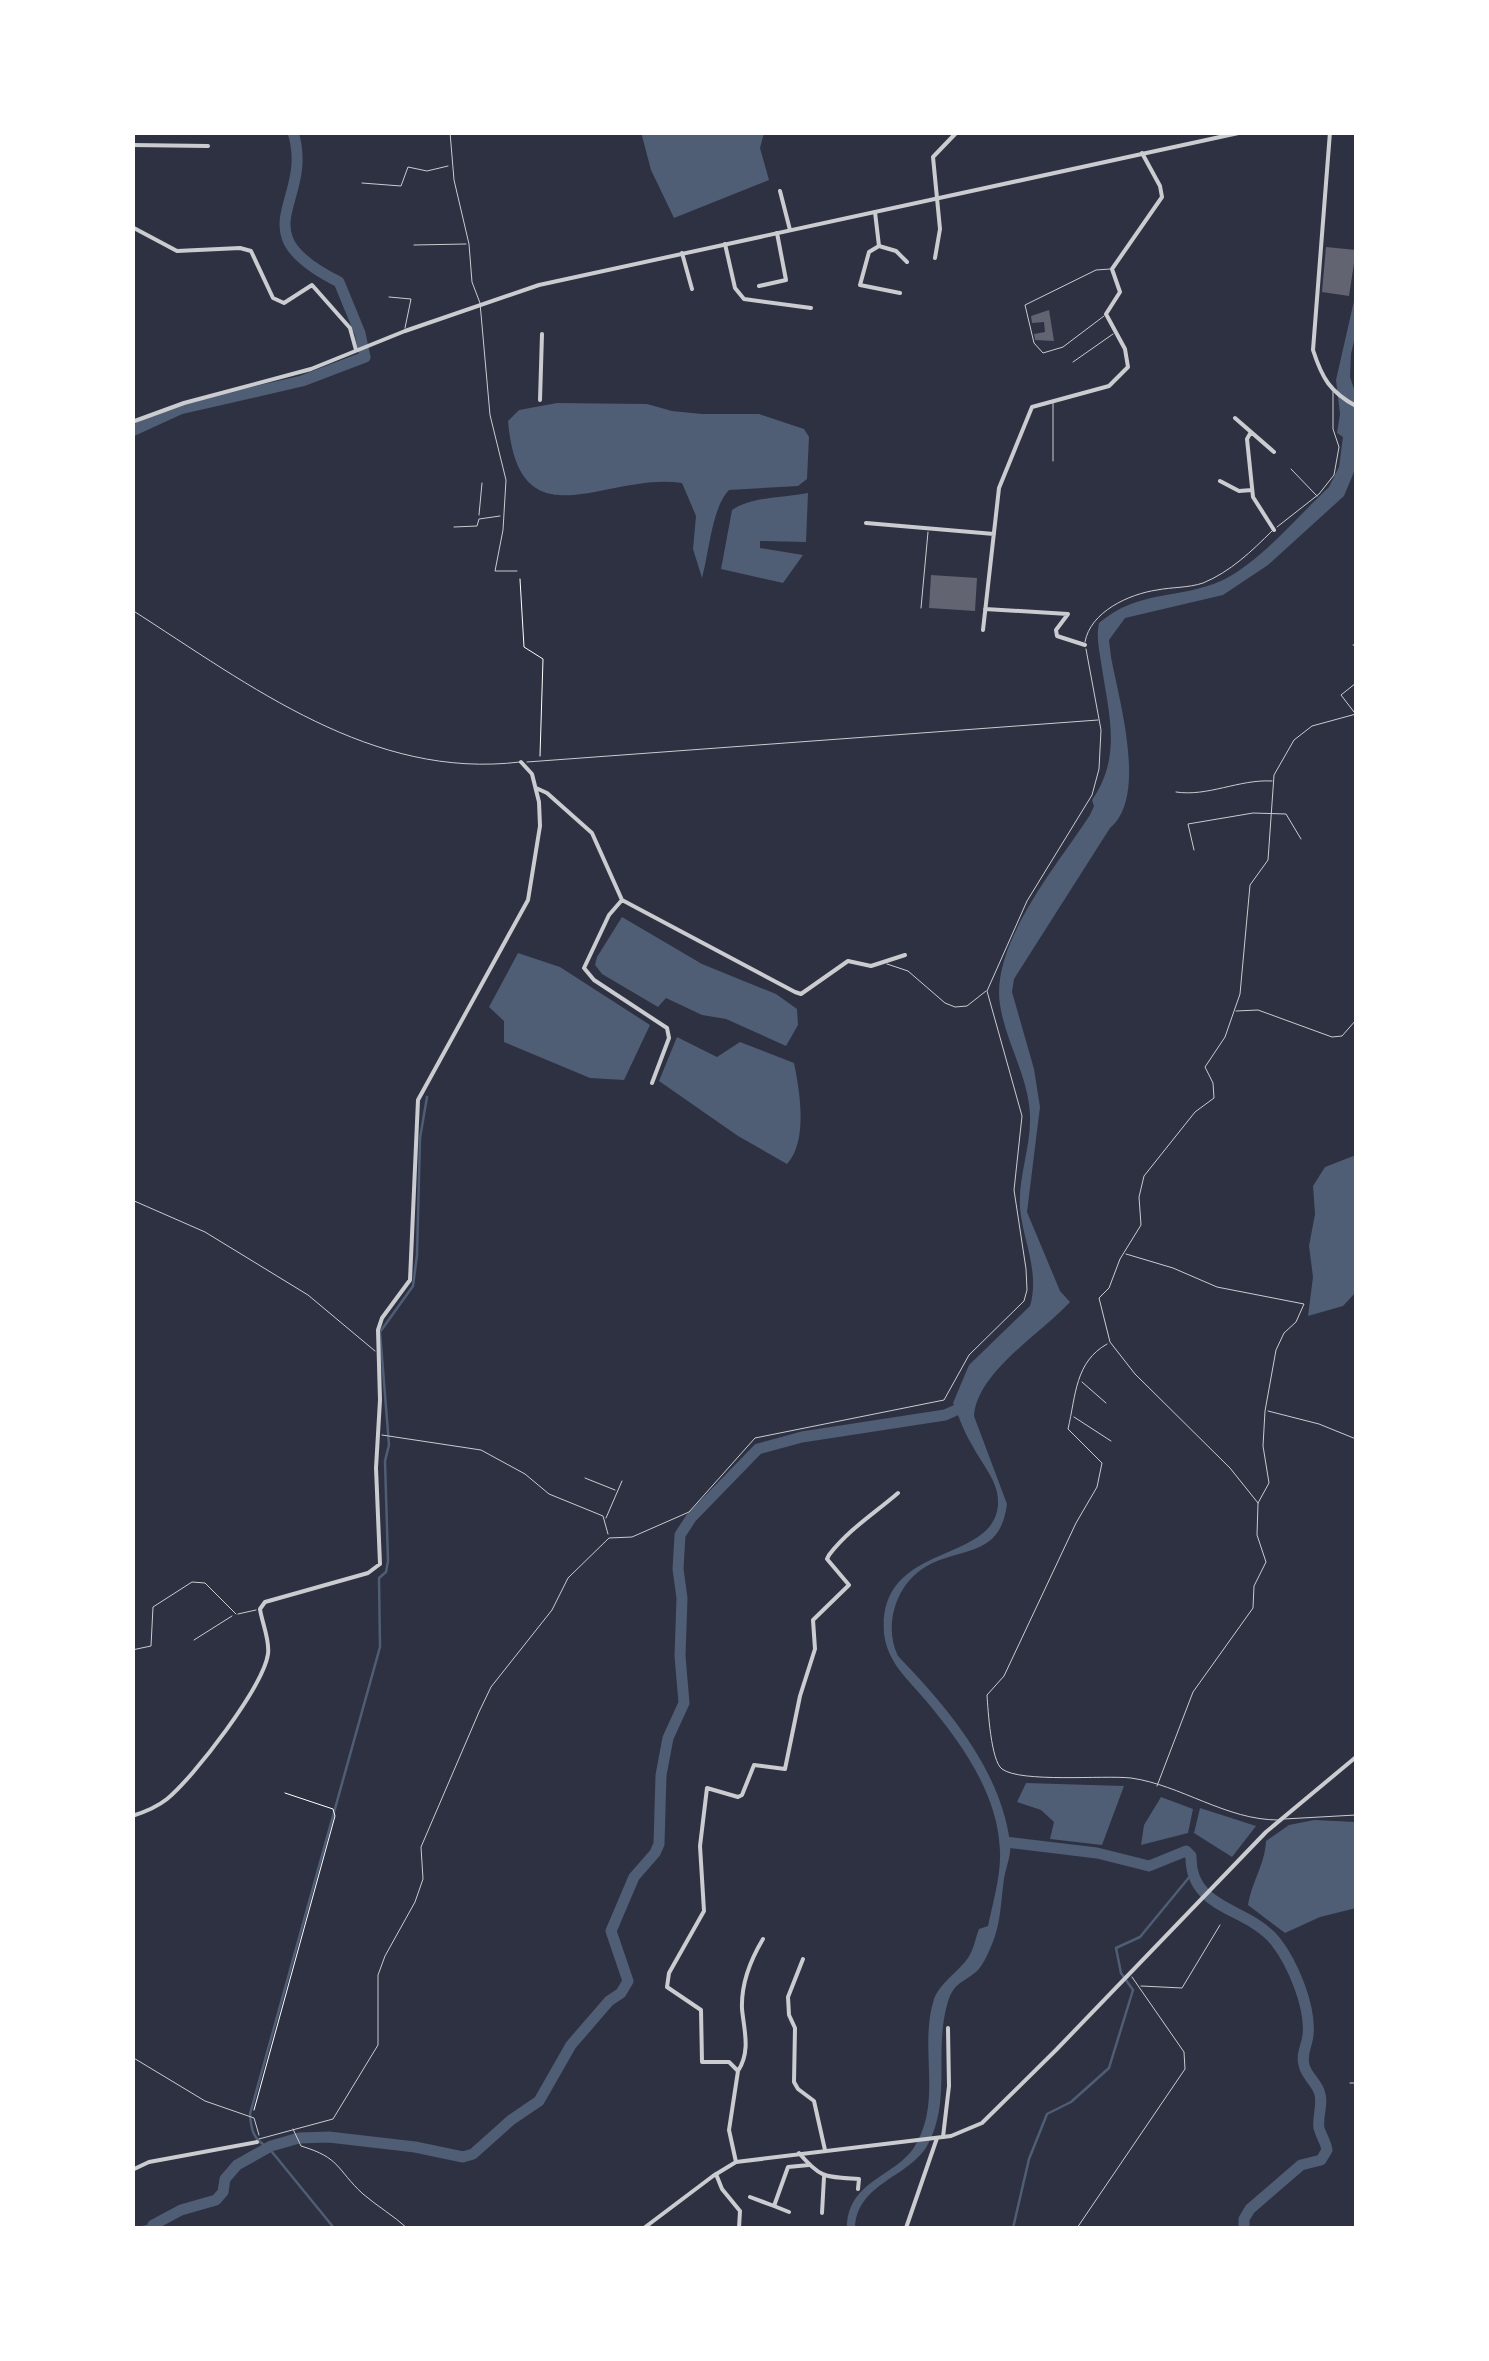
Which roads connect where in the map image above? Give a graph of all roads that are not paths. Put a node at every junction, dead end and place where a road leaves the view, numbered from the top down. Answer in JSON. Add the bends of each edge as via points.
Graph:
{"nodes":[{"id":1,"x":450,"y":132,"type":"edge"},
{"id":2,"x":957,"y":132,"type":"edge"},
{"id":3,"x":1244,"y":132,"type":"edge"},
{"id":4,"x":1330,"y":132,"type":"edge"},
{"id":5,"x":132,"y":144,"type":"edge"},
{"id":6,"x":208,"y":146,"type":"dead end"},
{"id":7,"x":1142,"y":153,"type":"junction"},
{"id":8,"x":451,"y":165,"type":"junction"},
{"id":9,"x":362,"y":183,"type":"dead end"},
{"id":10,"x":780,"y":190,"type":"dead end"},
{"id":11,"x":938,"y":198,"type":"junction"},
{"id":12,"x":874,"y":212,"type":"junction"},
{"id":13,"x":132,"y":227,"type":"edge"},
{"id":14,"x":790,"y":230,"type":"junction"},
{"id":15,"x":777,"y":233,"type":"junction"},
{"id":16,"x":414,"y":244,"type":"dead end"},
{"id":17,"x":469,"y":244,"type":"junction"},
{"id":18,"x":725,"y":244,"type":"junction"},
{"id":19,"x":879,"y":246,"type":"junction"},
{"id":20,"x":682,"y":253,"type":"junction"},
{"id":21,"x":935,"y":258,"type":"dead end"},
{"id":22,"x":907,"y":262,"type":"dead end"},
{"id":23,"x":1112,"y":269,"type":"junction"},
{"id":24,"x":759,"y":286,"type":"dead end"},
{"id":25,"x":692,"y":289,"type":"dead end"},
{"id":26,"x":900,"y":293,"type":"dead end"},
{"id":27,"x":389,"y":297,"type":"dead end"},
{"id":28,"x":480,"y":303,"type":"junction"},
{"id":29,"x":811,"y":308,"type":"dead end"},
{"id":30,"x":1106,"y":314,"type":"junction"},
{"id":31,"x":404,"y":330,"type":"junction"},
{"id":32,"x":1116,"y":332,"type":"junction"},
{"id":33,"x":542,"y":334,"type":"dead end"},
{"id":34,"x":356,"y":350,"type":"junction"},
{"id":35,"x":1073,"y":362,"type":"dead end"},
{"id":36,"x":1334,"y":392,"type":"junction"},
{"id":37,"x":540,"y":400,"type":"dead end"},
{"id":38,"x":1053,"y":400,"type":"junction"},
{"id":39,"x":184,"y":403,"type":"junction"},
{"id":40,"x":1356,"y":406,"type":"edge"},
{"id":41,"x":185,"y":412,"type":"dead end"},
{"id":42,"x":1235,"y":418,"type":"dead end"},
{"id":43,"x":132,"y":422,"type":"edge"},
{"id":44,"x":1251,"y":432,"type":"junction"},
{"id":45,"x":1274,"y":452,"type":"dead end"},
{"id":46,"x":1054,"y":461,"type":"dead end"},
{"id":47,"x":1291,"y":470,"type":"dead end"},
{"id":48,"x":1220,"y":481,"type":"dead end"},
{"id":49,"x":482,"y":484,"type":"dead end"},
{"id":50,"x":1252,"y":490,"type":"junction"},
{"id":51,"x":1317,"y":496,"type":"junction"},
{"id":52,"x":503,"y":516,"type":"junction"},
{"id":53,"x":479,"y":519,"type":"junction"},
{"id":54,"x":866,"y":523,"type":"dead end"},
{"id":55,"x":454,"y":526,"type":"dead end"},
{"id":56,"x":928,"y":528,"type":"junction"},
{"id":57,"x":1274,"y":530,"type":"junction"},
{"id":58,"x":994,"y":534,"type":"junction"},
{"id":59,"x":517,"y":571,"type":"road end"},
{"id":60,"x":922,"y":608,"type":"dead end"},
{"id":61,"x":985,"y":609,"type":"junction"},
{"id":62,"x":132,"y":610,"type":"edge"},
{"id":63,"x":983,"y":630,"type":"dead end"},
{"id":64,"x":1085,"y":645,"type":"junction"},
{"id":65,"x":1356,"y":683,"type":"edge"},
{"id":66,"x":1356,"y":714,"type":"edge"},
{"id":67,"x":1099,"y":720,"type":"junction"},
{"id":68,"x":521,"y":762,"type":"junction"},
{"id":69,"x":1273,"y":781,"type":"junction"},
{"id":70,"x":536,"y":788,"type":"junction"},
{"id":71,"x":1176,"y":792,"type":"dead end"},
{"id":72,"x":1271,"y":811,"type":"junction"},
{"id":73,"x":1301,"y":840,"type":"dead end"},
{"id":74,"x":1194,"y":850,"type":"dead end"},
{"id":75,"x":622,"y":900,"type":"junction"},
{"id":76,"x":905,"y":955,"type":"dead end"},
{"id":77,"x":884,"y":962,"type":"junction"},
{"id":78,"x":987,"y":990,"type":"junction"},
{"id":79,"x":1234,"y":1011,"type":"junction"},
{"id":80,"x":1356,"y":1020,"type":"edge"},
{"id":81,"x":652,"y":1083,"type":"dead end"},
{"id":82,"x":132,"y":1200,"type":"edge"},
{"id":83,"x":1124,"y":1253,"type":"junction"},
{"id":84,"x":1110,"y":1342,"type":"junction"},
{"id":85,"x":378,"y":1353,"type":"junction"},
{"id":86,"x":1079,"y":1380,"type":"junction"},
{"id":87,"x":1106,"y":1402,"type":"dead end"},
{"id":88,"x":1265,"y":1410,"type":"junction"},
{"id":89,"x":1071,"y":1416,"type":"junction"},
{"id":90,"x":379,"y":1435,"type":"junction"},
{"id":91,"x":1356,"y":1439,"type":"edge"},
{"id":92,"x":1111,"y":1441,"type":"dead end"},
{"id":93,"x":585,"y":1478,"type":"dead end"},
{"id":94,"x":622,"y":1481,"type":"dead end"},
{"id":95,"x":618,"y":1491,"type":"junction"},
{"id":96,"x":898,"y":1493,"type":"dead end"},
{"id":97,"x":1258,"y":1503,"type":"junction"},
{"id":98,"x":604,"y":1521,"type":"junction"},
{"id":99,"x":610,"y":1538,"type":"junction"},
{"id":100,"x":260,"y":1609,"type":"junction"},
{"id":101,"x":236,"y":1614,"type":"junction"},
{"id":102,"x":194,"y":1640,"type":"dead end"},
{"id":103,"x":132,"y":1650,"type":"edge"},
{"id":104,"x":1356,"y":1757,"type":"edge"},
{"id":105,"x":1157,"y":1786,"type":"junction"},
{"id":106,"x":132,"y":1816,"type":"edge"},
{"id":107,"x":1356,"y":1816,"type":"edge"},
{"id":108,"x":1280,"y":1820,"type":"junction"},
{"id":109,"x":1220,"y":1925,"type":"dead end"},
{"id":110,"x":763,"y":1940,"type":"dead end"},
{"id":111,"x":803,"y":1959,"type":"dead end"},
{"id":112,"x":1128,"y":1974,"type":"junction"},
{"id":113,"x":1138,"y":1986,"type":"junction"},
{"id":114,"x":948,"y":2028,"type":"dead end"},
{"id":115,"x":132,"y":2057,"type":"edge"},
{"id":116,"x":738,"y":2072,"type":"junction"},
{"id":117,"x":1350,"y":2083,"type":"dead end"},
{"id":118,"x":1356,"y":2083,"type":"edge"},
{"id":119,"x":293,"y":2128,"type":"junction"},
{"id":120,"x":938,"y":2137,"type":"junction"},
{"id":121,"x":259,"y":2140,"type":"junction"},
{"id":122,"x":825,"y":2150,"type":"junction"},
{"id":123,"x":799,"y":2153,"type":"junction"},
{"id":124,"x":736,"y":2162,"type":"junction"},
{"id":125,"x":809,"y":2165,"type":"junction"},
{"id":126,"x":132,"y":2170,"type":"edge"},
{"id":127,"x":716,"y":2174,"type":"junction"},
{"id":128,"x":824,"y":2177,"type":"junction"},
{"id":129,"x":858,"y":2188,"type":"dead end"},
{"id":130,"x":750,"y":2198,"type":"dead end"},
{"id":131,"x":774,"y":2206,"type":"junction"},
{"id":132,"x":789,"y":2212,"type":"dead end"},
{"id":133,"x":822,"y":2213,"type":"dead end"},
{"id":134,"x":407,"y":2228,"type":"edge"},
{"id":135,"x":644,"y":2228,"type":"edge"},
{"id":136,"x":739,"y":2228,"type":"edge"},
{"id":137,"x":906,"y":2228,"type":"edge"},
{"id":138,"x":1076,"y":2228,"type":"edge"}],
"edges":[{"from":1,"to":8,"type":"lane"},
{"from":2,"to":11,"type":"street","via":[[933,157]]},
{"from":3,"to":7,"type":"street"},
{"from":4,"to":36,"type":"street","via":[[1313,339]]},
{"from":5,"to":6,"type":"street"},
{"from":7,"to":11,"type":"street"},
{"from":7,"to":23,"type":"street","via":[[1162,197]]},
{"from":8,"to":9,"type":"lane","via":[[408,167],[400,186]]},
{"from":8,"to":17,"type":"lane"},
{"from":10,"to":14,"type":"street"},
{"from":11,"to":12,"type":"street"},
{"from":11,"to":21,"type":"street"},
{"from":12,"to":14,"type":"street"},
{"from":12,"to":19,"type":"street"},
{"from":13,"to":34,"type":"street","via":[[177,251],[250,252],[273,298],[284,303],[312,285],[350,328]]},
{"from":14,"to":15,"type":"street"},
{"from":15,"to":18,"type":"street"},
{"from":15,"to":24,"type":"street","via":[[786,280]]},
{"from":16,"to":17,"type":"lane"},
{"from":17,"to":28,"type":"lane"},
{"from":18,"to":20,"type":"street"},
{"from":18,"to":29,"type":"street","via":[[744,299]]},
{"from":19,"to":22,"type":"street"},
{"from":19,"to":26,"type":"street","via":[[869,252],[860,285]]},
{"from":20,"to":25,"type":"street"},
{"from":20,"to":28,"type":"street"},
{"from":23,"to":30,"type":"street","via":[[1120,292]]},
{"from":23,"to":30,"type":"lane","via":[[1096,270],[1025,305],[1043,353],[1063,348]]},
{"from":27,"to":31,"type":"lane","via":[[411,299]]},
{"from":28,"to":31,"type":"street"},
{"from":28,"to":52,"type":"lane","via":[[490,415],[506,480]]},
{"from":30,"to":32,"type":"street"},
{"from":31,"to":34,"type":"street"},
{"from":32,"to":35,"type":"lane"},
{"from":32,"to":38,"type":"street","via":[[1128,366],[1108,386]]},
{"from":33,"to":37,"type":"street"},
{"from":34,"to":39,"type":"street"},
{"from":36,"to":40,"type":"street"},
{"from":36,"to":51,"type":"lane","via":[[1339,460]]},
{"from":38,"to":46,"type":"lane"},
{"from":38,"to":58,"type":"street","via":[[1032,407],[999,488]]},
{"from":39,"to":41,"type":"street"},
{"from":39,"to":43,"type":"street"},
{"from":42,"to":44,"type":"street"},
{"from":44,"to":45,"type":"street"},
{"from":44,"to":50,"type":"street"},
{"from":47,"to":51,"type":"lane"},
{"from":48,"to":50,"type":"street"},
{"from":49,"to":53,"type":"lane"},
{"from":50,"to":57,"type":"street"},
{"from":51,"to":57,"type":"lane"},
{"from":52,"to":53,"type":"lane"},
{"from":52,"to":59,"type":"lane","via":[[495,571]]},
{"from":53,"to":55,"type":"lane","via":[[477,526]]},
{"from":54,"to":56,"type":"street"},
{"from":56,"to":58,"type":"street"},
{"from":56,"to":60,"type":"lane"},
{"from":57,"to":64,"type":"lane","via":[[1203,583],[1148,591],[1114,605],[1092,623]]},
{"from":58,"to":61,"type":"street"},
{"from":61,"to":63,"type":"street"},
{"from":61,"to":64,"type":"street","via":[[1068,614],[1057,636]]},
{"from":62,"to":68,"type":"lane","via":[[336,734],[451,764]]},
{"from":64,"to":67,"type":"lane"},
{"from":65,"to":66,"type":"lane","via":[[1341,695]]},
{"from":66,"to":69,"type":"lane","via":[[1312,726],[1294,740]]},
{"from":67,"to":68,"type":"lane"},
{"from":67,"to":78,"type":"lane","via":[[1102,748],[1092,796],[1027,901]]},
{"from":68,"to":70,"type":"street"},
{"from":69,"to":71,"type":"lane"},
{"from":69,"to":72,"type":"lane"},
{"from":70,"to":75,"type":"street","via":[[592,833]]},
{"from":70,"to":85,"type":"street","via":[[540,826],[528,900],[418,1100],[410,1280],[382,1318]]},
{"from":72,"to":73,"type":"lane","via":[[1286,814]]},
{"from":72,"to":74,"type":"lane","via":[[1188,824]]},
{"from":72,"to":79,"type":"lane","via":[[1267,864],[1250,885]]},
{"from":75,"to":77,"type":"street","via":[[801,994],[848,961]]},
{"from":75,"to":81,"type":"street","via":[[584,968],[667,1028]]},
{"from":76,"to":77,"type":"street"},
{"from":77,"to":78,"type":"lane","via":[[955,1007]]},
{"from":78,"to":99,"type":"lane","via":[[1022,1116],[1014,1190],[1024,1300],[968,1355],[944,1400],[755,1438],[689,1512],[632,1537]]},
{"from":79,"to":80,"type":"lane","via":[[1258,1010],[1332,1037]]},
{"from":79,"to":83,"type":"lane","via":[[1205,1067],[1214,1098],[1144,1176],[1141,1224]]},
{"from":82,"to":85,"type":"lane","via":[[205,1232],[308,1295]]},
{"from":83,"to":84,"type":"lane","via":[[1098,1298]]},
{"from":83,"to":88,"type":"lane","via":[[1217,1287],[1303,1302],[1276,1350]]},
{"from":84,"to":86,"type":"lane","via":[[1088,1357]]},
{"from":84,"to":97,"type":"lane"},
{"from":85,"to":90,"type":"street"},
{"from":86,"to":87,"type":"lane"},
{"from":86,"to":89,"type":"lane"},
{"from":88,"to":91,"type":"lane"},
{"from":88,"to":97,"type":"lane","via":[[1269,1483]]},
{"from":89,"to":92,"type":"lane"},
{"from":89,"to":105,"type":"lane","via":[[1068,1429],[1102,1463],[1101,1477],[1004,1676],[986,1695],[996,1760],[1013,1773],[1138,1779]]},
{"from":90,"to":98,"type":"lane","via":[[482,1450]]},
{"from":90,"to":100,"type":"street","via":[[376,1570],[265,1602]]},
{"from":93,"to":95,"type":"lane"},
{"from":94,"to":95,"type":"lane"},
{"from":95,"to":98,"type":"lane"},
{"from":96,"to":116,"type":"street","via":[[828,1554],[849,1585],[813,1620],[815,1649],[784,1769],[754,1765],[738,1797],[707,1788],[700,1846],[704,1911],[667,1987],[701,2010],[702,2062],[728,2062]]},
{"from":97,"to":105,"type":"lane","via":[[1257,1535],[1266,1562],[1252,1608],[1193,1692]]},
{"from":98,"to":99,"type":"lane"},
{"from":99,"to":119,"type":"lane","via":[[568,1578],[479,1712],[421,1847],[423,1879],[415,1902],[378,1975],[378,2045],[372,2058],[334,2119]]},
{"from":100,"to":101,"type":"lane"},
{"from":100,"to":106,"type":"street","via":[[270,1648],[255,1683],[186,1780],[166,1800]]},
{"from":101,"to":102,"type":"lane"},
{"from":101,"to":103,"type":"lane","via":[[205,1582],[192,1582],[153,1607],[151,1646]]},
{"from":104,"to":108,"type":"street"},
{"from":105,"to":108,"type":"lane"},
{"from":107,"to":108,"type":"lane"},
{"from":108,"to":112,"type":"street"},
{"from":109,"to":113,"type":"lane","via":[[1182,1988]]},
{"from":110,"to":116,"type":"street","via":[[745,1983],[748,2028]]},
{"from":111,"to":122,"type":"street","via":[[788,1997],[794,2082],[814,2101]]},
{"from":112,"to":113,"type":"lane"},
{"from":112,"to":120,"type":"street","via":[[982,2122]]},
{"from":113,"to":138,"type":"lane","via":[[1184,2052],[1185,2068]]},
{"from":114,"to":120,"type":"street","via":[[949,2086]]},
{"from":115,"to":121,"type":"lane","via":[[205,2101],[254,2118]]},
{"from":116,"to":124,"type":"street","via":[[729,2114]]},
{"from":117,"to":118,"type":"lane"},
{"from":119,"to":121,"type":"lane"},
{"from":119,"to":134,"type":"lane","via":[[301,2146],[336,2161],[361,2192]]},
{"from":120,"to":122,"type":"street"},
{"from":120,"to":137,"type":"street"},
{"from":121,"to":126,"type":"street"},
{"from":122,"to":123,"type":"street"},
{"from":123,"to":124,"type":"street"},
{"from":123,"to":125,"type":"street"},
{"from":124,"to":127,"type":"street"},
{"from":125,"to":128,"type":"street"},
{"from":125,"to":131,"type":"street","via":[[788,2166]]},
{"from":127,"to":135,"type":"street"},
{"from":127,"to":136,"type":"street","via":[[740,2211]]},
{"from":128,"to":129,"type":"street","via":[[858,2180]]},
{"from":128,"to":133,"type":"street"},
{"from":130,"to":131,"type":"street"},
{"from":131,"to":132,"type":"street"}]}
